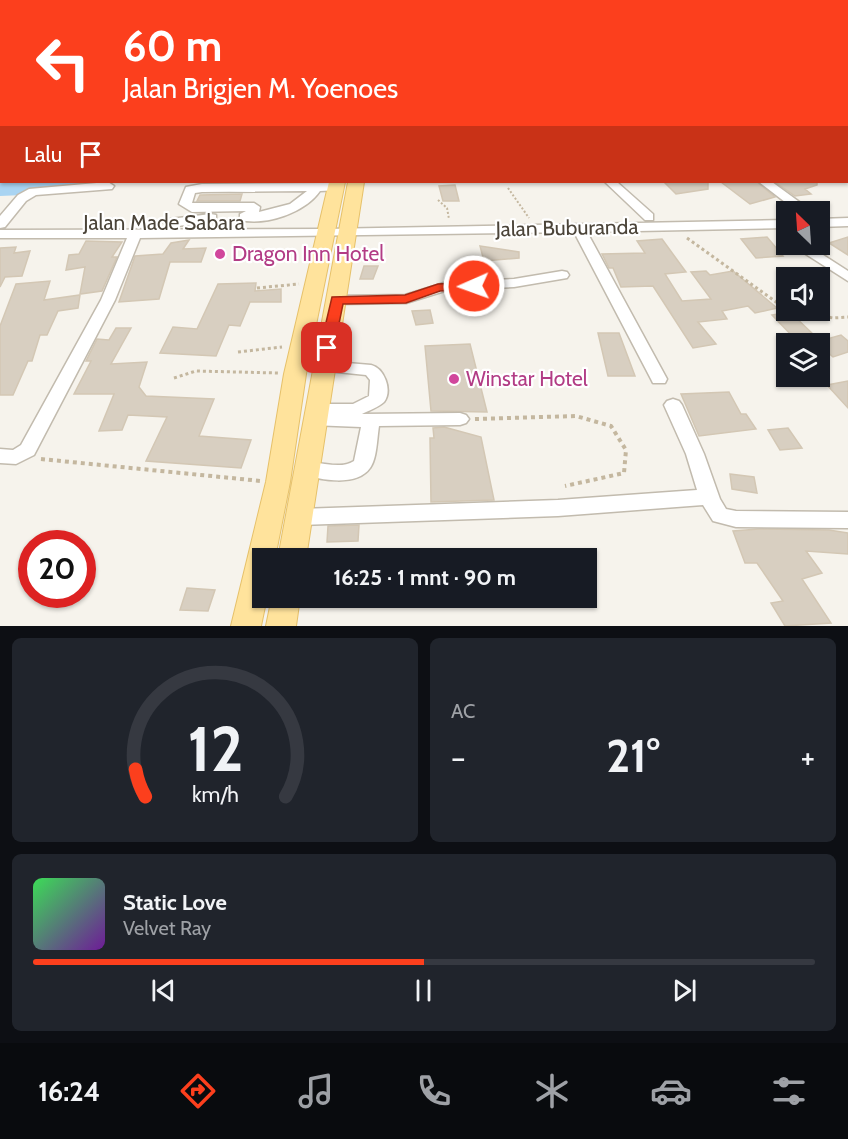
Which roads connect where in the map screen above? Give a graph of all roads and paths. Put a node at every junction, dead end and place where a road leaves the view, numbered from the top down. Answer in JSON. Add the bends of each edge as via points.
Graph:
{"nodes":[{"id":1,"x":356,"y":183,"type":"edge"},
{"id":2,"x":611,"y":183,"type":"edge"},
{"id":3,"x":766,"y":183,"type":"edge"},
{"id":4,"x":337,"y":184,"type":"edge"},
{"id":5,"x":108,"y":186,"type":"dead end"},
{"id":6,"x":259,"y":187,"type":"junction"},
{"id":7,"x":287,"y":187,"type":"junction"},
{"id":8,"x":316,"y":187,"type":"junction"},
{"id":9,"x":508,"y":188,"type":"dead end"},
{"id":10,"x":438,"y":200,"type":"dead end"},
{"id":11,"x":792,"y":201,"type":"edge"},
{"id":12,"x":252,"y":212,"type":"junction"},
{"id":13,"x":848,"y":213,"type":"edge"},
{"id":14,"x":776,"y":214,"type":"edge"},
{"id":15,"x":830,"y":214,"type":"edge"},
{"id":16,"x":649,"y":217,"type":"junction"},
{"id":17,"x":529,"y":219,"type":"junction"},
{"id":18,"x":450,"y":221,"type":"junction"},
{"id":19,"x":848,"y":222,"type":"edge"},
{"id":20,"x":170,"y":223,"type":"junction"},
{"id":21,"x":830,"y":223,"type":"edge"},
{"id":22,"x":0,"y":224,"type":"edge"},
{"id":23,"x":771,"y":225,"type":"junction"},
{"id":24,"x":776,"y":225,"type":"edge"},
{"id":25,"x":671,"y":227,"type":"junction"},
{"id":26,"x":338,"y":228,"type":"junction"},
{"id":27,"x":578,"y":228,"type":"junction"},
{"id":28,"x":776,"y":229,"type":"edge"},
{"id":29,"x":135,"y":233,"type":"junction"},
{"id":30,"x":0,"y":234,"type":"edge"},
{"id":31,"x":813,"y":255,"type":"edge"},
{"id":32,"x":562,"y":275,"type":"dead end"},
{"id":33,"x":848,"y":277,"type":"edge"},
{"id":34,"x":315,"y":282,"type":"junction"},
{"id":35,"x":257,"y":288,"type":"dead end"},
{"id":36,"x":337,"y":300,"type":"junction"},
{"id":37,"x":776,"y":302,"type":"edge"},
{"id":38,"x":830,"y":317,"type":"edge"},
{"id":39,"x":848,"y":317,"type":"edge"},
{"id":40,"x":302,"y":345,"type":"junction"},
{"id":41,"x":238,"y":352,"type":"dead end"},
{"id":42,"x":324,"y":366,"type":"junction"},
{"id":43,"x":295,"y":374,"type":"junction"},
{"id":44,"x":174,"y":378,"type":"dead end"},
{"id":45,"x":659,"y":379,"type":"dead end"},
{"id":46,"x":673,"y":405,"type":"dead end"},
{"id":47,"x":317,"y":415,"type":"junction"},
{"id":48,"x":460,"y":419,"type":"joint"},
{"id":49,"x":371,"y":421,"type":"junction"},
{"id":50,"x":8,"y":456,"type":"edge"},
{"id":51,"x":309,"y":469,"type":"junction"},
{"id":52,"x":278,"y":482,"type":"junction"},
{"id":53,"x":565,"y":486,"type":"dead end"},
{"id":54,"x":710,"y":497,"type":"junction"},
{"id":55,"x":300,"y":517,"type":"junction"},
{"id":56,"x":848,"y":520,"type":"edge"},
{"id":57,"x":294,"y":548,"type":"edge"},
{"id":58,"x":284,"y":608,"type":"edge"},
{"id":59,"x":246,"y":626,"type":"edge"},
{"id":60,"x":281,"y":626,"type":"edge"}],
"edges":[{"from":1,"to":26,"type":"main road"},
{"from":2,"to":16,"type":"street"},
{"from":3,"to":11,"type":"street"},
{"from":4,"to":8,"type":"street"},
{"from":4,"to":26,"type":"main road"},
{"from":5,"to":22,"type":"street","via":[[33,192],[22,198]]},
{"from":6,"to":7,"type":"street"},
{"from":6,"to":12,"type":"street"},
{"from":6,"to":12,"type":"street","via":[[190,190],[185,204],[192,208]]},
{"from":7,"to":8,"type":"street"},
{"from":7,"to":12,"type":"street","via":[[283,203]]},
{"from":8,"to":12,"type":"street","via":[[303,202],[291,208]]},
{"from":9,"to":17,"type":"path"},
{"from":10,"to":18,"type":"path","via":[[447,208]]},
{"from":12,"to":20,"type":"street"},
{"from":13,"to":15,"type":"street"},
{"from":14,"to":16,"type":"street","name":"Jalan Buburanda"},
{"from":16,"to":17,"type":"street","name":"Jalan Buburanda"},
{"from":17,"to":18,"type":"street","name":"Jalan Buburanda"},
{"from":18,"to":26,"type":"street","name":"Jalan Buburanda"},
{"from":19,"to":21,"type":"street"},
{"from":20,"to":22,"type":"street","name":"Jalan Made Sabara"},
{"from":20,"to":26,"type":"street","name":"Jalan Made Sabara"},
{"from":23,"to":24,"type":"street","name":"Jalan Buburanda"},
{"from":23,"to":25,"type":"street","name":"Jalan Buburanda"},
{"from":23,"to":28,"type":"street"},
{"from":25,"to":27,"type":"street","name":"Jalan Buburanda"},
{"from":25,"to":37,"type":"path"},
{"from":26,"to":27,"type":"street","name":"Jalan Buburanda"},
{"from":26,"to":29,"type":"street","name":"Jalan Made Sabara"},
{"from":26,"to":34,"type":"main road"},
{"from":26,"to":36,"type":"main road"},
{"from":27,"to":45,"type":"street"},
{"from":29,"to":30,"type":"street","name":"Jalan Made Sabara"},
{"from":29,"to":50,"type":"street","via":[[117,280],[28,450]]},
{"from":31,"to":33,"type":"street"},
{"from":32,"to":36,"type":"street","via":[[514,284],[447,286],[406,299]]},
{"from":34,"to":35,"type":"path"},
{"from":34,"to":40,"type":"main road"},
{"from":36,"to":42,"type":"main road"},
{"from":38,"to":39,"type":"path"},
{"from":40,"to":41,"type":"path"},
{"from":40,"to":43,"type":"main road"},
{"from":42,"to":47,"type":"main road"},
{"from":42,"to":47,"type":"street","via":[[370,370],[378,379],[377,399],[355,410]]},
{"from":43,"to":44,"type":"path","via":[[196,371]]},
{"from":43,"to":52,"type":"main road"},
{"from":46,"to":54,"type":"street"},
{"from":47,"to":49,"type":"street"},
{"from":47,"to":51,"type":"main road"},
{"from":48,"to":49,"type":"street"},
{"from":48,"to":53,"type":"path","via":[[576,416],[611,426],[627,450],[624,473]]},
{"from":49,"to":51,"type":"street","via":[[363,465],[347,473]]},
{"from":50,"to":52,"type":"path"},
{"from":51,"to":55,"type":"main road"},
{"from":52,"to":59,"type":"main road"},
{"from":54,"to":55,"type":"street","via":[[558,508]]},
{"from":54,"to":56,"type":"street","via":[[716,512],[725,517]]},
{"from":55,"to":57,"type":"main road"},
{"from":58,"to":60,"type":"main road"}]}
